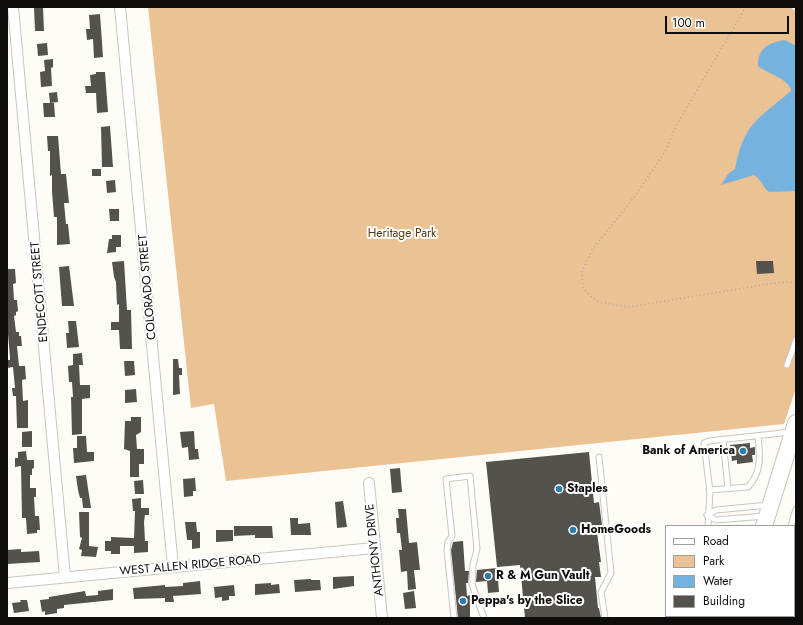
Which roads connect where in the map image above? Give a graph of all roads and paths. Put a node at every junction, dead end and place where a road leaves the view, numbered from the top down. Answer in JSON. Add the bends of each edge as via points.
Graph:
{"nodes":[{"id":1,"x":13,"y":7,"type":"edge"},
{"id":2,"x":120,"y":7,"type":"edge"},
{"id":3,"x":746,"y":7,"type":"edge"},
{"id":4,"x":796,"y":283,"type":"edge"},
{"id":5,"x":796,"y":340,"type":"edge"},
{"id":6,"x":787,"y":365,"type":"dead end"},
{"id":7,"x":794,"y":428,"type":"edge"},
{"id":8,"x":758,"y":436,"type":"junction"},
{"id":9,"x":724,"y":439,"type":"junction"},
{"id":10,"x":599,"y":457,"type":"dead end"},
{"id":11,"x":369,"y":483,"type":"dead end"},
{"id":12,"x":728,"y":489,"type":"junction"},
{"id":13,"x":709,"y":490,"type":"junction"},
{"id":14,"x":796,"y":509,"type":"edge"},
{"id":15,"x":707,"y":516,"type":"junction"},
{"id":16,"x":767,"y":516,"type":"edge"},
{"id":17,"x":708,"y":525,"type":"edge"},
{"id":18,"x":791,"y":525,"type":"edge"},
{"id":19,"x":374,"y":548,"type":"junction"},
{"id":20,"x":173,"y":567,"type":"junction"},
{"id":21,"x":65,"y":577,"type":"junction"},
{"id":22,"x":7,"y":583,"type":"edge"},
{"id":23,"x":382,"y":618,"type":"edge"},
{"id":24,"x":454,"y":618,"type":"edge"},
{"id":25,"x":484,"y":618,"type":"edge"},
{"id":26,"x":605,"y":618,"type":"edge"}],
"edges":[{"from":1,"to":21,"type":"street","name":"ENDECOTT STREET"},
{"from":2,"to":20,"type":"street","name":"COLORADO STREET"},
{"from":3,"to":4,"type":"path","via":[[677,124],[665,152],[635,196],[592,250],[582,272],[583,287],[599,302],[629,307],[768,284]]},
{"from":5,"to":6,"type":"lane"},
{"from":7,"to":8,"type":"lane"},
{"from":7,"to":16,"type":"main road"},
{"from":8,"to":9,"type":"lane"},
{"from":8,"to":12,"type":"lane","via":[[760,466],[752,482],[748,487]]},
{"from":9,"to":12,"type":"lane"},
{"from":9,"to":13,"type":"lane","via":[[704,443]]},
{"from":10,"to":26,"type":"lane","via":[[611,573],[601,592]]},
{"from":11,"to":19,"type":"street","name":"ANTHONY DRIVE"},
{"from":12,"to":13,"type":"lane"},
{"from":13,"to":15,"type":"lane"},
{"from":14,"to":18,"type":"lane"},
{"from":15,"to":16,"type":"lane","via":[[716,520]]},
{"from":15,"to":16,"type":"lane","via":[[716,510]]},
{"from":15,"to":17,"type":"lane"},
{"from":19,"to":20,"type":"street","name":"WEST ALLEN RIDGE ROAD"},
{"from":19,"to":23,"type":"street","name":"ANTHONY DRIVE"},
{"from":20,"to":21,"type":"street","name":"WEST ALLEN RIDGE ROAD"},
{"from":21,"to":22,"type":"street","name":"WEST ALLEN RIDGE ROAD"},
{"from":24,"to":25,"type":"lane","via":[[447,550],[452,536],[446,479],[470,476],[477,549],[472,584]]}]}
